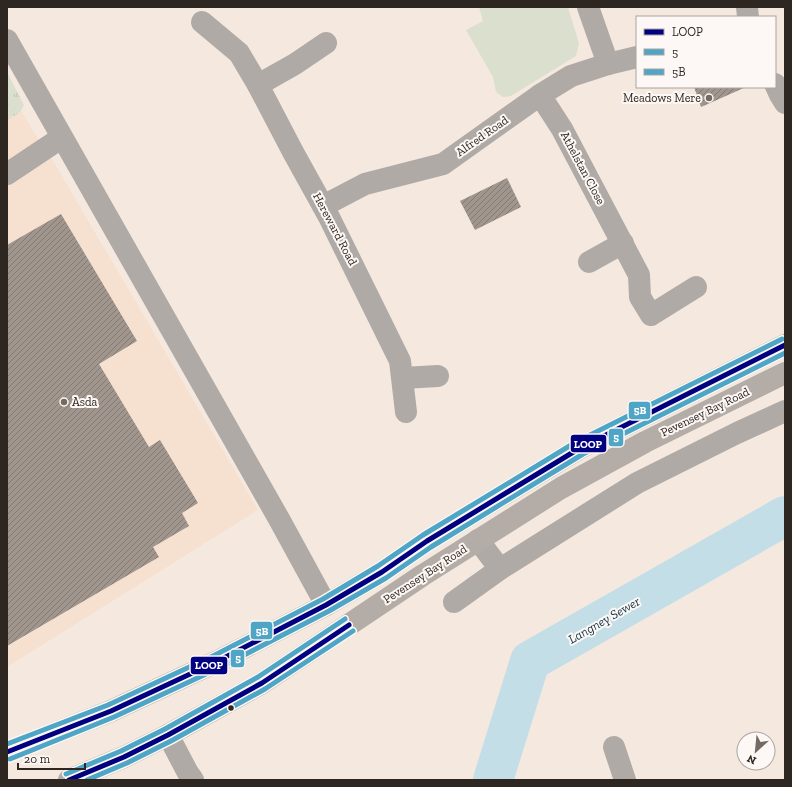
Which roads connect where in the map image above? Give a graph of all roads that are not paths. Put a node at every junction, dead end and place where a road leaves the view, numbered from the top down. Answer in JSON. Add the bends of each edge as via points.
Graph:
{"nodes":[{"id":1,"x":588,"y":7,"type":"edge"},
{"id":2,"x":202,"y":22,"type":"dead end"},
{"id":3,"x":7,"y":40,"type":"edge"},
{"id":4,"x":326,"y":43,"type":"dead end"},
{"id":5,"x":636,"y":57,"type":"edge"},
{"id":6,"x":608,"y":64,"type":"junction"},
{"id":7,"x":258,"y":85,"type":"junction"},
{"id":8,"x":776,"y":86,"type":"edge"},
{"id":9,"x":540,"y":95,"type":"junction"},
{"id":10,"x":785,"y":103,"type":"edge"},
{"id":11,"x":61,"y":138,"type":"junction"},
{"id":12,"x":7,"y":174,"type":"edge"},
{"id":13,"x":323,"y":206,"type":"junction"},
{"id":14,"x":623,"y":243,"type":"junction"},
{"id":15,"x":589,"y":262,"type":"dead end"},
{"id":16,"x":696,"y":287,"type":"dead end"},
{"id":17,"x":785,"y":345,"type":"edge"},
{"id":18,"x":785,"y":373,"type":"edge"},
{"id":19,"x":438,"y":376,"type":"dead end"},
{"id":20,"x":403,"y":378,"type":"junction"},
{"id":21,"x":785,"y":411,"type":"edge"},
{"id":22,"x":406,"y":412,"type":"dead end"},
{"id":23,"x":478,"y":540,"type":"junction"},
{"id":24,"x":500,"y":569,"type":"junction"},
{"id":25,"x":454,"y":602,"type":"dead end"},
{"id":26,"x":326,"y":605,"type":"junction"},
{"id":27,"x":168,"y":735,"type":"junction"},
{"id":28,"x":614,"y":747,"type":"dead end"},
{"id":29,"x":7,"y":752,"type":"edge"},
{"id":30,"x":69,"y":780,"type":"edge"},
{"id":31,"x":193,"y":780,"type":"edge"},
{"id":32,"x":625,"y":780,"type":"edge"}],
"edges":[{"from":1,"to":6,"type":"street"},
{"from":2,"to":7,"type":"street","name":"Hereward Road","via":[[239,53]]},
{"from":3,"to":11,"type":"street"},
{"from":4,"to":7,"type":"street"},
{"from":5,"to":6,"type":"street","name":"Alfred Road"},
{"from":6,"to":9,"type":"street","name":"Alfred Road","via":[[571,76]]},
{"from":7,"to":13,"type":"street","name":"Hereward Road"},
{"from":8,"to":10,"type":"street"},
{"from":9,"to":13,"type":"street","name":"Alfred Road","via":[[443,164],[365,184]]},
{"from":9,"to":14,"type":"street","name":"Athelstan Close","via":[[562,129]]},
{"from":11,"to":12,"type":"street"},
{"from":11,"to":26,"type":"street"},
{"from":13,"to":20,"type":"street","name":"Hereward Road","via":[[400,361]]},
{"from":14,"to":15,"type":"street"},
{"from":14,"to":16,"type":"street","name":"Athelstan Close","via":[[639,275],[640,297],[651,315]]},
{"from":17,"to":26,"type":"main road","name":"Pevensey Bay Road","via":[[580,448]]},
{"from":18,"to":23,"type":"main road","name":"Pevensey Bay Road","via":[[645,442],[561,488]]},
{"from":19,"to":20,"type":"street"},
{"from":20,"to":22,"type":"street","name":"Hereward Road"},
{"from":21,"to":24,"type":"street","via":[[637,483]]},
{"from":23,"to":24,"type":"street"},
{"from":23,"to":27,"type":"main road","name":"Pevensey Bay Road","via":[[262,683]]},
{"from":24,"to":25,"type":"street"},
{"from":26,"to":29,"type":"main road","name":"Pevensey Bay Road","via":[[218,661],[118,708]]},
{"from":27,"to":30,"type":"main road","name":"Pevensey Bay Road"},
{"from":27,"to":31,"type":"street"},
{"from":28,"to":32,"type":"street"}]}
